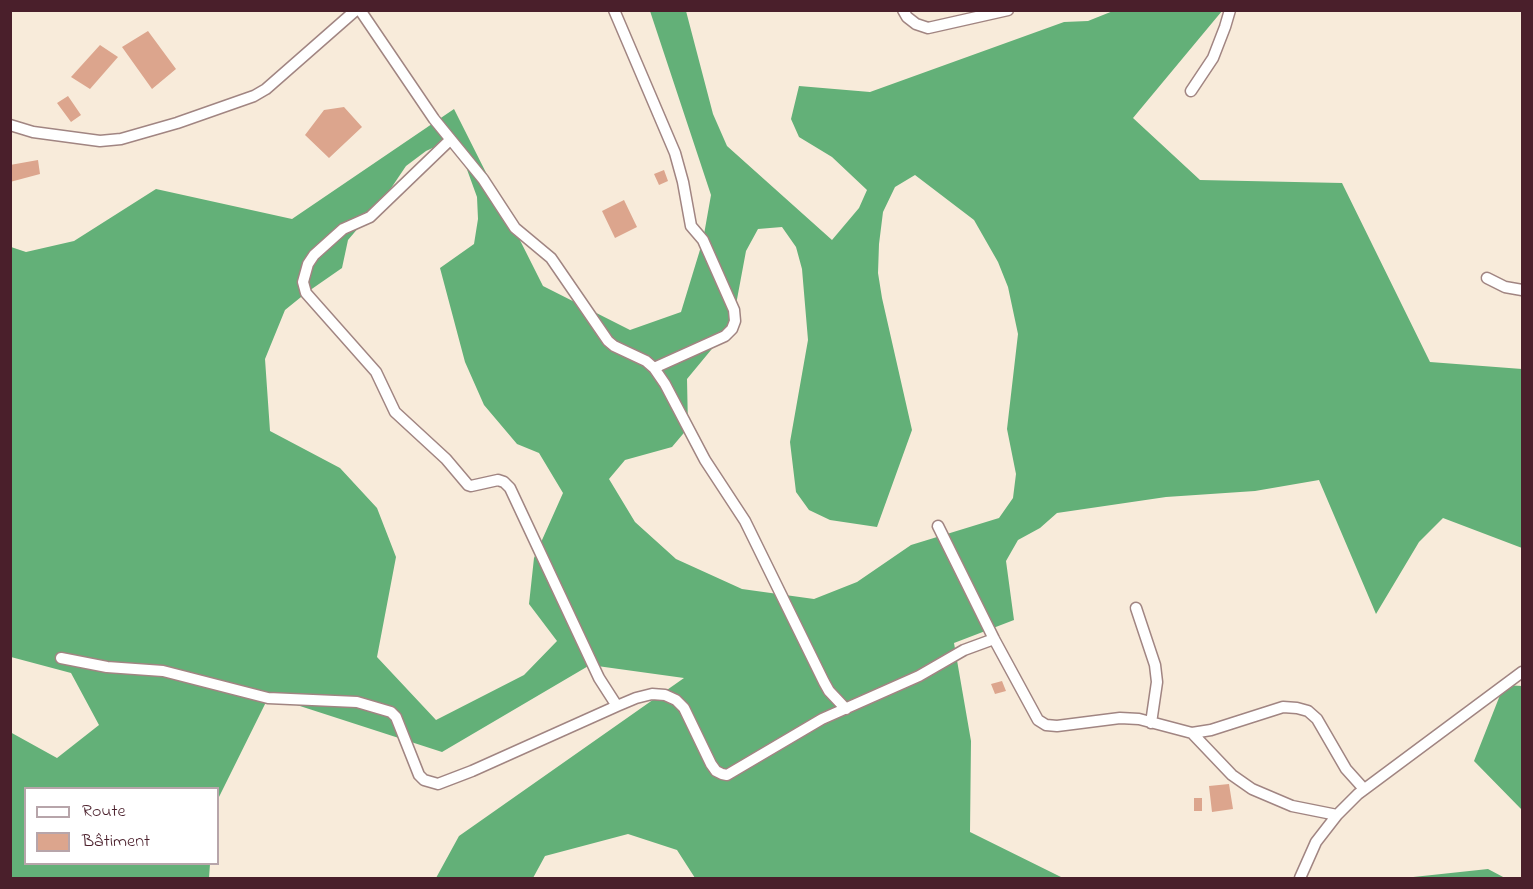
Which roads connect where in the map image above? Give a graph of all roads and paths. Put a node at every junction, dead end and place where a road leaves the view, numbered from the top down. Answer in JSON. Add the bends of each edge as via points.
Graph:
{"nodes":[{"id":1,"x":358,"y":10,"type":"edge"},
{"id":2,"x":614,"y":10,"type":"edge"},
{"id":3,"x":903,"y":10,"type":"edge"},
{"id":4,"x":1008,"y":10,"type":"edge"},
{"id":5,"x":1230,"y":10,"type":"edge"},
{"id":6,"x":1191,"y":91,"type":"dead end"},
{"id":7,"x":10,"y":125,"type":"edge"},
{"id":8,"x":450,"y":140,"type":"junction"},
{"id":9,"x":1487,"y":278,"type":"dead end"},
{"id":10,"x":1522,"y":290,"type":"edge"},
{"id":11,"x":654,"y":368,"type":"junction"},
{"id":12,"x":938,"y":526,"type":"dead end"},
{"id":13,"x":1136,"y":608,"type":"dead end"},
{"id":14,"x":994,"y":639,"type":"junction"},
{"id":15,"x":61,"y":657,"type":"dead end"},
{"id":16,"x":1522,"y":672,"type":"edge"},
{"id":17,"x":617,"y":705,"type":"junction"},
{"id":18,"x":846,"y":709,"type":"junction"},
{"id":19,"x":1151,"y":723,"type":"junction"},
{"id":20,"x":1192,"y":733,"type":"junction"},
{"id":21,"x":1364,"y":789,"type":"junction"},
{"id":22,"x":1337,"y":815,"type":"junction"},
{"id":23,"x":1300,"y":879,"type":"edge"}],
"edges":[{"from":1,"to":7,"type":"street","via":[[266,89],[177,123],[100,141]]},
{"from":1,"to":8,"type":"street"},
{"from":2,"to":11,"type":"street","via":[[675,153],[691,226],[703,240],[735,310],[732,329],[725,336]]},
{"from":3,"to":4,"type":"street","via":[[916,24],[928,28]]},
{"from":5,"to":6,"type":"street","via":[[1213,58]]},
{"from":8,"to":11,"type":"street","via":[[483,179],[515,228],[551,258],[608,341]]},
{"from":8,"to":17,"type":"street","via":[[370,217],[343,229],[314,255],[303,282],[306,293],[376,372],[395,412],[468,485],[498,480],[510,488],[599,678]]},
{"from":9,"to":10,"type":"street"},
{"from":11,"to":18,"type":"street","via":[[705,460],[745,521],[829,691]]},
{"from":12,"to":14,"type":"street"},
{"from":13,"to":19,"type":"street","via":[[1155,665]]},
{"from":14,"to":18,"type":"street"},
{"from":14,"to":19,"type":"street","via":[[1038,720],[1046,725],[1120,718]]},
{"from":15,"to":17,"type":"street","via":[[107,667],[163,671],[268,698],[357,702],[391,712],[419,775],[438,784]]},
{"from":16,"to":21,"type":"street"},
{"from":17,"to":18,"type":"street","via":[[652,694],[676,700],[684,708],[711,764],[727,775]]},
{"from":19,"to":20,"type":"street"},
{"from":20,"to":21,"type":"street","via":[[1283,707],[1308,711]]},
{"from":20,"to":22,"type":"street","via":[[1232,775],[1252,789],[1292,806]]},
{"from":21,"to":22,"type":"street"},
{"from":22,"to":23,"type":"street","via":[[1316,842]]}]}
